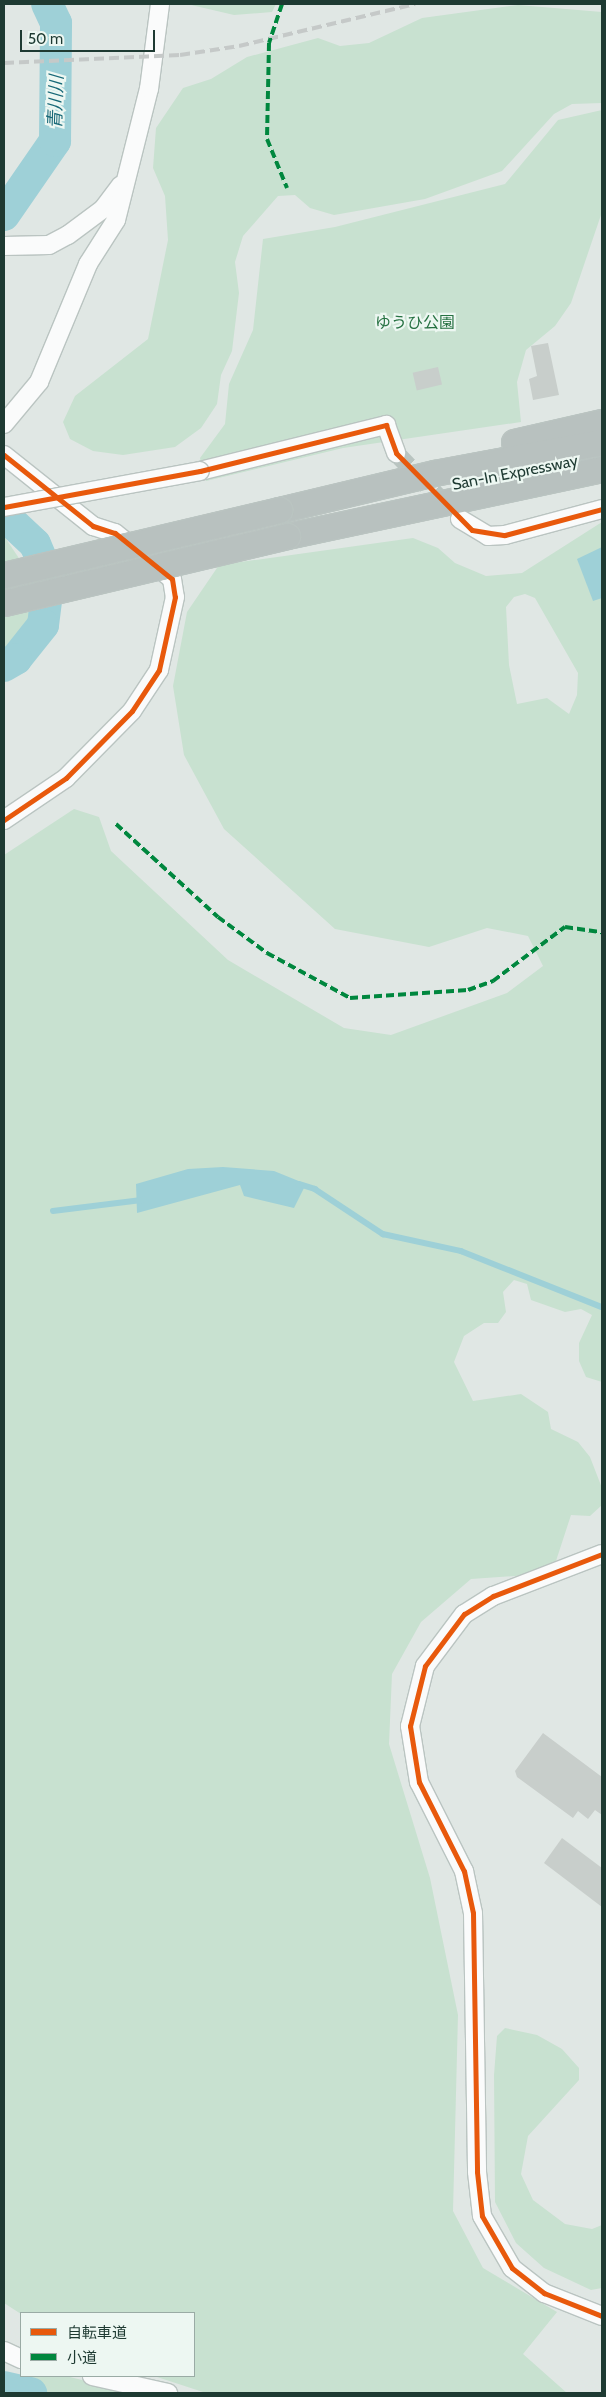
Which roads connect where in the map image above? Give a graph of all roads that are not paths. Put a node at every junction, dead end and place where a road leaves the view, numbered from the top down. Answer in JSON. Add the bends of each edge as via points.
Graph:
{"nodes":[{"id":1,"x":160,"y":4,"type":"edge"},
{"id":2,"x":126,"y":178,"type":"junction"},
{"id":3,"x":4,"y":246,"type":"edge"},
{"id":4,"x":602,"y":422,"type":"edge"},
{"id":5,"x":4,"y":424,"type":"edge"},
{"id":6,"x":602,"y":442,"type":"edge"},
{"id":7,"x":396,"y":453,"type":"tunnel mouth"},
{"id":8,"x":4,"y":454,"type":"edge"},
{"id":9,"x":602,"y":469,"type":"edge"},
{"id":10,"x":4,"y":507,"type":"edge"},
{"id":11,"x":290,"y":507,"type":"junction"},
{"id":12,"x":602,"y":509,"type":"edge"},
{"id":13,"x":460,"y":519,"type":"tunnel mouth"},
{"id":14,"x":4,"y":575,"type":"edge"},
{"id":15,"x":4,"y":603,"type":"edge"},
{"id":16,"x":4,"y":820,"type":"edge"},
{"id":17,"x":602,"y":1554,"type":"edge"},
{"id":18,"x":602,"y":2316,"type":"edge"},
{"id":19,"x":96,"y":2377,"type":"edge"},
{"id":20,"x":168,"y":2393,"type":"edge"}],
"edges":[{"from":1,"to":2,"type":"street","via":[[149,89]]},
{"from":2,"to":3,"type":"street","via":[[102,209],[68,235],[49,245]]},
{"from":2,"to":5,"type":"street","via":[[116,220],[88,264],[52,358],[39,382]]},
{"from":4,"to":11,"type":"highway","via":[[444,461]]},
{"from":6,"to":11,"type":"highway","name":"San-In Expressway","via":[[434,473]]},
{"from":7,"to":10,"type":"street","bridge":true,"via":[[386,425],[200,471]]},
{"from":8,"to":16,"type":"street","via":[[93,526],[116,533],[172,579],[175,597],[159,670],[132,711],[66,778]]},
{"from":9,"to":15,"type":"highway","name":"San-In Expressway","bridge":true,"via":[[287,536]]},
{"from":11,"to":14,"type":"highway","name":"San-In Expressway","bridge":true},
{"from":12,"to":13,"type":"street","via":[[505,535],[480,533]]},
{"from":17,"to":18,"type":"street","via":[[493,1596],[464,1614],[425,1666],[410,1726],[419,1782],[464,1871],[473,1913],[476,2172],[482,2216],[493,2241],[512,2268],[544,2293]]},
{"from":19,"to":20,"type":"street"}]}
